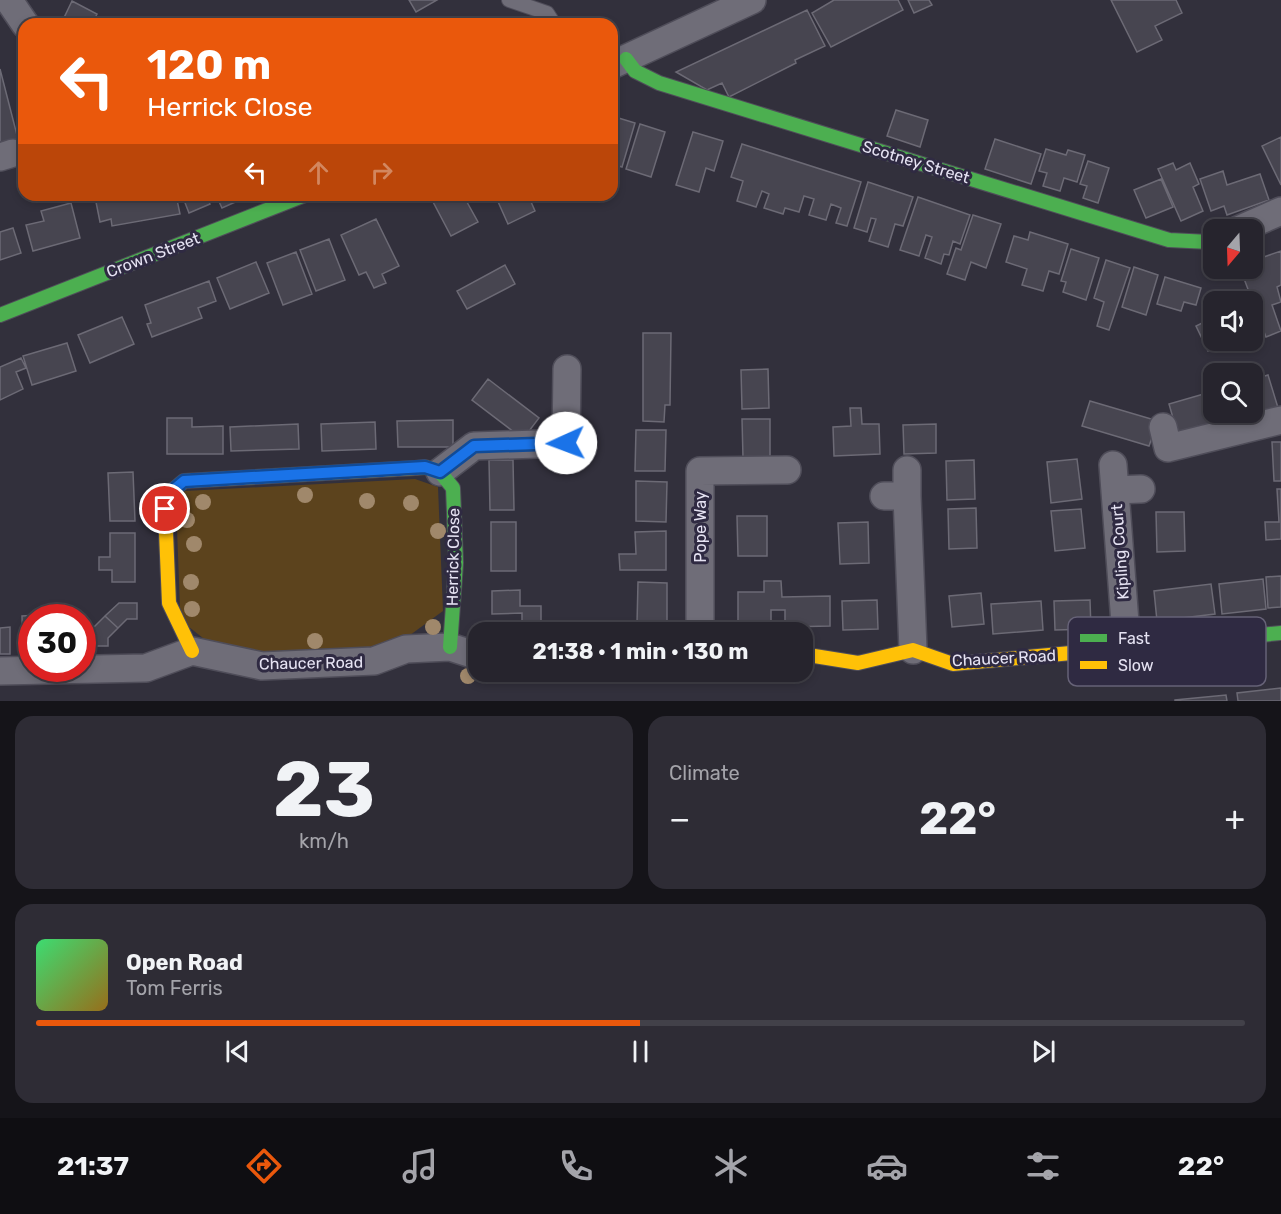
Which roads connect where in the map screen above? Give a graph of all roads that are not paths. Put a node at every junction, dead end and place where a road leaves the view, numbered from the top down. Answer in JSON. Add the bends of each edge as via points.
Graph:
{"nodes":[{"id":1,"x":510,"y":0,"type":"edge"},
{"id":2,"x":752,"y":0,"type":"edge"},
{"id":3,"x":7,"y":2,"type":"edge"},
{"id":4,"x":20,"y":18,"type":"edge"},
{"id":5,"x":550,"y":18,"type":"edge"},
{"id":6,"x":619,"y":62,"type":"edge"},
{"id":7,"x":290,"y":201,"type":"edge"},
{"id":8,"x":1281,"y":211,"type":"edge"},
{"id":9,"x":1263,"y":219,"type":"edge"},
{"id":10,"x":1203,"y":242,"type":"edge"},
{"id":11,"x":0,"y":315,"type":"edge"},
{"id":12,"x":567,"y":369,"type":"dead end"},
{"id":13,"x":1281,"y":420,"type":"edge"},
{"id":14,"x":1163,"y":427,"type":"dead end"},
{"id":15,"x":787,"y":470,"type":"dead end"},
{"id":16,"x":440,"y":472,"type":"junction"},
{"id":17,"x":1123,"y":481,"type":"dead end"},
{"id":18,"x":899,"y":487,"type":"dead end"},
{"id":19,"x":1126,"y":617,"type":"edge"},
{"id":20,"x":700,"y":622,"type":"edge"},
{"id":21,"x":1281,"y":633,"type":"edge"},
{"id":22,"x":1266,"y":635,"type":"edge"},
{"id":23,"x":450,"y":647,"type":"junction"},
{"id":24,"x":913,"y":650,"type":"junction"},
{"id":25,"x":192,"y":651,"type":"junction"},
{"id":26,"x":468,"y":653,"type":"edge"},
{"id":27,"x":1068,"y":654,"type":"edge"},
{"id":28,"x":813,"y":656,"type":"edge"},
{"id":29,"x":0,"y":671,"type":"edge"}],
"edges":[{"from":1,"to":5,"type":"lane","via":[[547,13]]},
{"from":2,"to":6,"type":"street"},
{"from":3,"to":4,"type":"street"},
{"from":6,"to":10,"type":"street","name":"Scotney Street","via":[[659,83],[693,94],[1169,240]]},
{"from":7,"to":11,"type":"street","name":"Crown Street"},
{"from":8,"to":9,"type":"street"},
{"from":12,"to":16,"type":"street","via":[[566,443],[474,446]]},
{"from":13,"to":14,"type":"street","via":[[1168,448]]},
{"from":15,"to":20,"type":"street","name":"Pope Way","via":[[700,471]]},
{"from":16,"to":23,"type":"street","name":"Herrick Close","via":[[453,488],[456,563]]},
{"from":16,"to":25,"type":"street","via":[[425,467],[184,481],[172,491],[165,509],[169,603]]},
{"from":17,"to":19,"type":"street","name":"Kipling Court"},
{"from":18,"to":24,"type":"street"},
{"from":21,"to":22,"type":"street","name":"Chaucer Road"},
{"from":23,"to":25,"type":"street","name":"Chaucer Road","via":[[406,648],[374,662],[262,666]]},
{"from":23,"to":26,"type":"street","name":"Chaucer Road"},
{"from":24,"to":27,"type":"street","name":"Chaucer Road","via":[[953,664]]},
{"from":24,"to":28,"type":"street","via":[[858,663]]},
{"from":25,"to":29,"type":"street","via":[[146,668]]}]}
